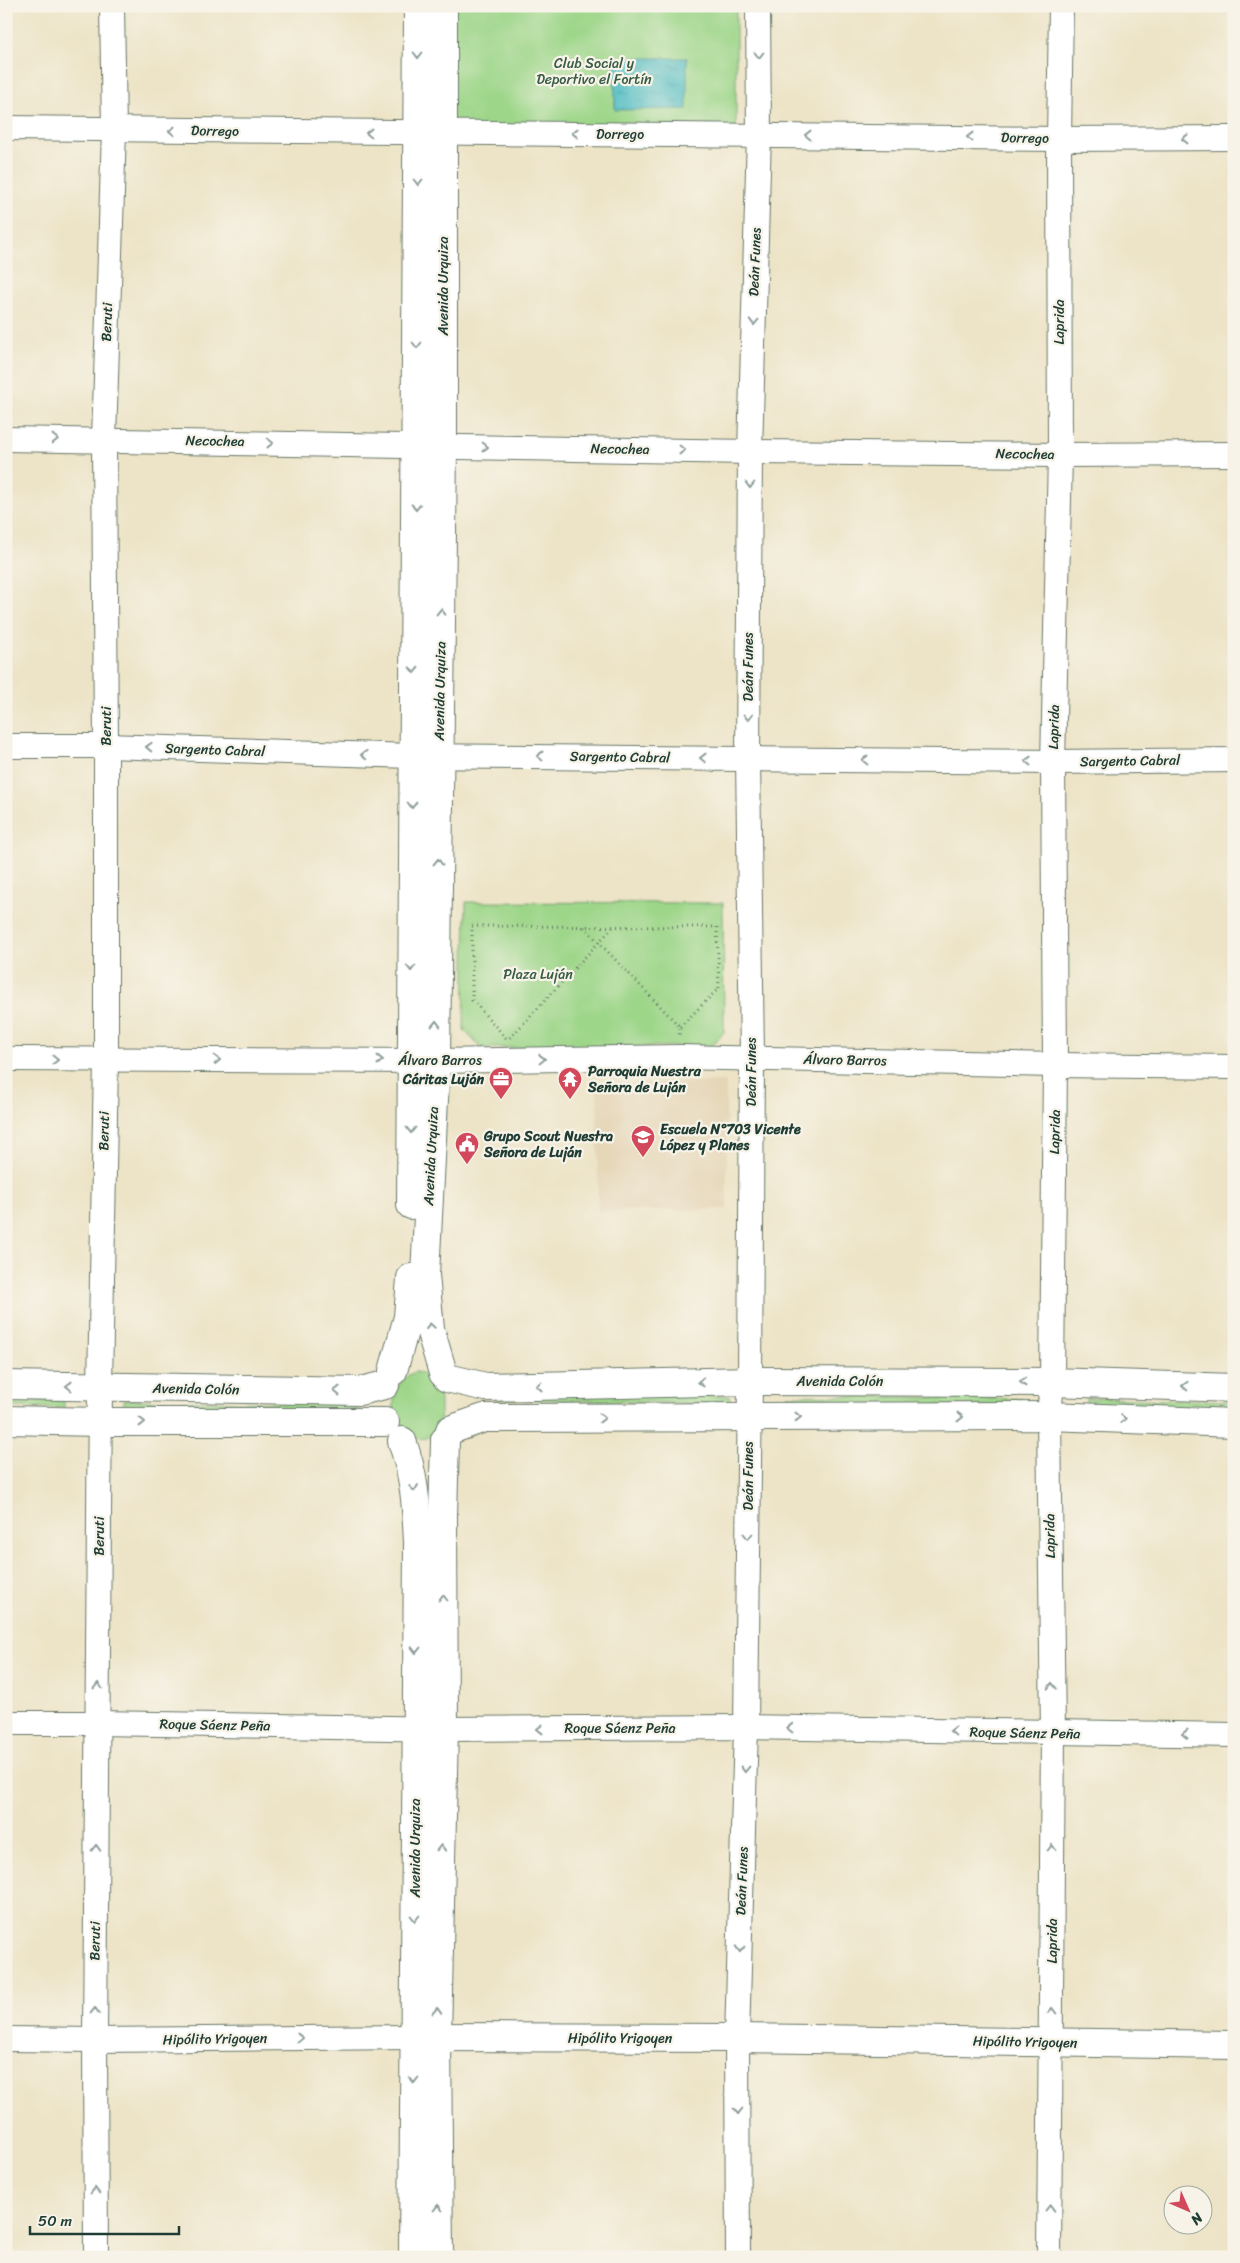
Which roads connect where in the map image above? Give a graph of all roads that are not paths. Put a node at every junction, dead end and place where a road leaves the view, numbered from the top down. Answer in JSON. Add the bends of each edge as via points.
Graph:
{"nodes":[{"id":1,"x":112,"y":6,"type":"edge"},
{"id":2,"x":418,"y":6,"type":"edge"},
{"id":3,"x":443,"y":6,"type":"edge"},
{"id":4,"x":758,"y":6,"type":"edge"},
{"id":5,"x":1061,"y":6,"type":"edge"},
{"id":6,"x":6,"y":128,"type":"edge"},
{"id":7,"x":114,"y":130,"type":"junction"},
{"id":8,"x":430,"y":133,"type":"junction"},
{"id":9,"x":759,"y":134,"type":"junction"},
{"id":10,"x":1234,"y":138,"type":"edge"},
{"id":11,"x":1058,"y":139,"type":"junction"},
{"id":12,"x":6,"y":439,"type":"edge"},
{"id":13,"x":104,"y":439,"type":"junction"},
{"id":14,"x":417,"y":446,"type":"junction"},
{"id":15,"x":443,"y":446,"type":"junction"},
{"id":16,"x":750,"y":452,"type":"junction"},
{"id":17,"x":1234,"y":454,"type":"edge"},
{"id":18,"x":1060,"y":455,"type":"junction"},
{"id":19,"x":6,"y":746,"type":"edge"},
{"id":20,"x":106,"y":746,"type":"junction"},
{"id":21,"x":425,"y":756,"type":"junction"},
{"id":22,"x":748,"y":759,"type":"junction"},
{"id":23,"x":1234,"y":760,"type":"edge"},
{"id":24,"x":1053,"y":762,"type":"junction"},
{"id":25,"x":752,"y":1058,"type":"junction"},
{"id":26,"x":6,"y":1059,"type":"edge"},
{"id":27,"x":423,"y":1060,"type":"junction"},
{"id":28,"x":106,"y":1061,"type":"junction"},
{"id":29,"x":1055,"y":1065,"type":"junction"},
{"id":30,"x":1234,"y":1067,"type":"edge"},
{"id":31,"x":445,"y":1376,"type":"junction"},
{"id":32,"x":389,"y":1378,"type":"junction"},
{"id":33,"x":750,"y":1381,"type":"junction"},
{"id":34,"x":1052,"y":1382,"type":"junction"},
{"id":35,"x":6,"y":1385,"type":"edge"},
{"id":36,"x":100,"y":1387,"type":"junction"},
{"id":37,"x":1234,"y":1388,"type":"edge"},
{"id":38,"x":1049,"y":1416,"type":"junction"},
{"id":39,"x":749,"y":1418,"type":"junction"},
{"id":40,"x":6,"y":1420,"type":"edge"},
{"id":41,"x":100,"y":1422,"type":"junction"},
{"id":42,"x":1234,"y":1424,"type":"edge"},
{"id":43,"x":393,"y":1432,"type":"junction"},
{"id":44,"x":448,"y":1435,"type":"junction"},
{"id":45,"x":6,"y":1723,"type":"edge"},
{"id":46,"x":97,"y":1723,"type":"junction"},
{"id":47,"x":746,"y":1728,"type":"junction"},
{"id":48,"x":416,"y":1729,"type":"junction"},
{"id":49,"x":444,"y":1729,"type":"junction"},
{"id":50,"x":1053,"y":1733,"type":"junction"},
{"id":51,"x":1234,"y":1735,"type":"edge"},
{"id":52,"x":425,"y":2037,"type":"junction"},
{"id":53,"x":737,"y":2038,"type":"junction"},
{"id":54,"x":6,"y":2039,"type":"edge"},
{"id":55,"x":94,"y":2040,"type":"junction"},
{"id":56,"x":1051,"y":2043,"type":"junction"},
{"id":57,"x":1234,"y":2045,"type":"edge"},
{"id":58,"x":96,"y":2257,"type":"edge"},
{"id":59,"x":412,"y":2257,"type":"edge"},
{"id":60,"x":438,"y":2257,"type":"edge"},
{"id":61,"x":738,"y":2257,"type":"edge"},
{"id":62,"x":1050,"y":2257,"type":"edge"}],
"edges":[{"from":1,"to":7,"type":"street","name":"Beruti"},
{"from":2,"to":8,"type":"main road","name":"Avenida Urquiza","one_way":true},
{"from":3,"to":8,"type":"main road","name":"Avenida Urquiza"},
{"from":4,"to":9,"type":"street","name":"Deán Funes","one_way":true},
{"from":5,"to":11,"type":"street","name":"Laprida"},
{"from":6,"to":7,"type":"street","name":"Dorrego"},
{"from":8,"to":7,"type":"street","name":"Dorrego","one_way":true},
{"from":7,"to":13,"type":"street","name":"Beruti"},
{"from":9,"to":8,"type":"street","name":"Dorrego","one_way":true},
{"from":8,"to":14,"type":"main road","name":"Avenida Urquiza","one_way":true},
{"from":8,"to":15,"type":"main road","name":"Avenida Urquiza"},
{"from":11,"to":9,"type":"street","name":"Dorrego","one_way":true},
{"from":9,"to":16,"type":"street","name":"Deán Funes","one_way":true},
{"from":10,"to":11,"type":"street","name":"Dorrego","one_way":true},
{"from":11,"to":18,"type":"street","name":"Laprida"},
{"from":12,"to":13,"type":"street","name":"Necochea","one_way":true},
{"from":13,"to":14,"type":"street","name":"Necochea","one_way":true},
{"from":13,"to":20,"type":"street","name":"Beruti"},
{"from":14,"to":15,"type":"street","name":"Necochea"},
{"from":14,"to":21,"type":"main road","name":"Avenida Urquiza","one_way":true},
{"from":15,"to":16,"type":"street","name":"Necochea","one_way":true},
{"from":21,"to":15,"type":"main road","name":"Avenida Urquiza","one_way":true},
{"from":16,"to":18,"type":"street","name":"Necochea"},
{"from":16,"to":22,"type":"street","name":"Deán Funes","one_way":true},
{"from":17,"to":18,"type":"street","name":"Necochea"},
{"from":18,"to":24,"type":"street","name":"Laprida"},
{"from":19,"to":20,"type":"street","name":"Sargento Cabral"},
{"from":21,"to":20,"type":"street","name":"Sargento Cabral","one_way":true},
{"from":20,"to":28,"type":"street","name":"Beruti"},
{"from":22,"to":21,"type":"street","name":"Sargento Cabral","one_way":true},
{"from":21,"to":27,"type":"main road","name":"Avenida Urquiza"},
{"from":24,"to":22,"type":"street","name":"Sargento Cabral","one_way":true},
{"from":22,"to":25,"type":"street","name":"Deán Funes"},
{"from":23,"to":24,"type":"street","name":"Sargento Cabral"},
{"from":24,"to":29,"type":"street","name":"Laprida"},
{"from":27,"to":25,"type":"street","name":"Álvaro Barros","one_way":true},
{"from":25,"to":29,"type":"street","name":"Álvaro Barros"},
{"from":25,"to":33,"type":"street","name":"Deán Funes"},
{"from":26,"to":28,"type":"street","name":"Álvaro Barros","one_way":true},
{"from":28,"to":27,"type":"street","name":"Álvaro Barros","one_way":true},
{"from":31,"to":27,"type":"main road","name":"Avenida Urquiza","one_way":true,"via":[[430,1329],[424,1275]]},
{"from":27,"to":32,"type":"main road","name":"Avenida Urquiza","one_way":true,"via":[[411,1299],[403,1339]]},
{"from":28,"to":36,"type":"street","name":"Beruti"},
{"from":29,"to":30,"type":"street","name":"Álvaro Barros"},
{"from":29,"to":34,"type":"street","name":"Laprida"},
{"from":31,"to":32,"type":"main road","via":[[430,1364],[419,1362],[404,1365]]},
{"from":33,"to":31,"type":"main road","name":"Avenida Colón","one_way":true,"via":[[486,1387]]},
{"from":31,"to":44,"type":"main road","via":[[452,1394]]},
{"from":32,"to":36,"type":"main road","name":"Avenida Colón","one_way":true,"via":[[360,1391]]},
{"from":32,"to":43,"type":"main road","via":[[381,1403]]},
{"from":34,"to":33,"type":"main road","name":"Avenida Colón","one_way":true},
{"from":33,"to":39,"type":"street","name":"Deán Funes"},
{"from":37,"to":34,"type":"main road","name":"Avenida Colón","one_way":true},
{"from":34,"to":38,"type":"street","name":"Laprida"},
{"from":36,"to":35,"type":"main road","name":"Avenida Colón","one_way":true},
{"from":36,"to":41,"type":"street","name":"Beruti"},
{"from":39,"to":38,"type":"main road","one_way":true},
{"from":38,"to":42,"type":"main road","one_way":true},
{"from":50,"to":38,"type":"street","name":"Laprida","one_way":true},
{"from":44,"to":39,"type":"main road","one_way":true,"via":[[484,1418]]},
{"from":39,"to":47,"type":"street","name":"Deán Funes","one_way":true},
{"from":40,"to":41,"type":"main road"},
{"from":41,"to":43,"type":"main road","one_way":true},
{"from":46,"to":41,"type":"street","name":"Beruti","one_way":true},
{"from":43,"to":44,"type":"main road","via":[[412,1449],[424,1451],[436,1448]]},
{"from":43,"to":48,"type":"main road","name":"Avenida Urquiza","one_way":true,"via":[[411,1468],[418,1542]]},
{"from":49,"to":44,"type":"main road","name":"Avenida Urquiza","one_way":true,"via":[[443,1516]]},
{"from":45,"to":46,"type":"street","name":"Roque Sáenz Peña"},
{"from":46,"to":48,"type":"street","name":"Roque Sáenz Peña"},
{"from":55,"to":46,"type":"street","name":"Beruti","one_way":true},
{"from":47,"to":49,"type":"street","name":"Roque Sáenz Peña","one_way":true},
{"from":50,"to":47,"type":"street","name":"Roque Sáenz Peña","one_way":true},
{"from":47,"to":53,"type":"street","name":"Deán Funes","one_way":true},
{"from":48,"to":49,"type":"street","name":"Roque Sáenz Peña"},
{"from":48,"to":52,"type":"main road","name":"Avenida Urquiza","one_way":true},
{"from":52,"to":49,"type":"main road","name":"Avenida Urquiza","one_way":true},
{"from":51,"to":50,"type":"street","name":"Roque Sáenz Peña","one_way":true},
{"from":56,"to":50,"type":"street","name":"Laprida","one_way":true},
{"from":52,"to":53,"type":"main road","name":"Hipólito Yrigoyen"},
{"from":55,"to":52,"type":"street","name":"Hipólito Yrigoyen","one_way":true},
{"from":52,"to":59,"type":"main road","name":"Avenida Urquiza","one_way":true},
{"from":60,"to":52,"type":"main road","name":"Avenida Urquiza","one_way":true},
{"from":53,"to":56,"type":"main road","name":"Hipólito Yrigoyen"},
{"from":53,"to":61,"type":"street","name":"Deán Funes","one_way":true},
{"from":54,"to":55,"type":"street","name":"Hipólito Yrigoyen"},
{"from":58,"to":55,"type":"street","name":"Beruti","one_way":true},
{"from":56,"to":57,"type":"main road","name":"Hipólito Yrigoyen"},
{"from":62,"to":56,"type":"street","name":"Laprida","one_way":true}]}
